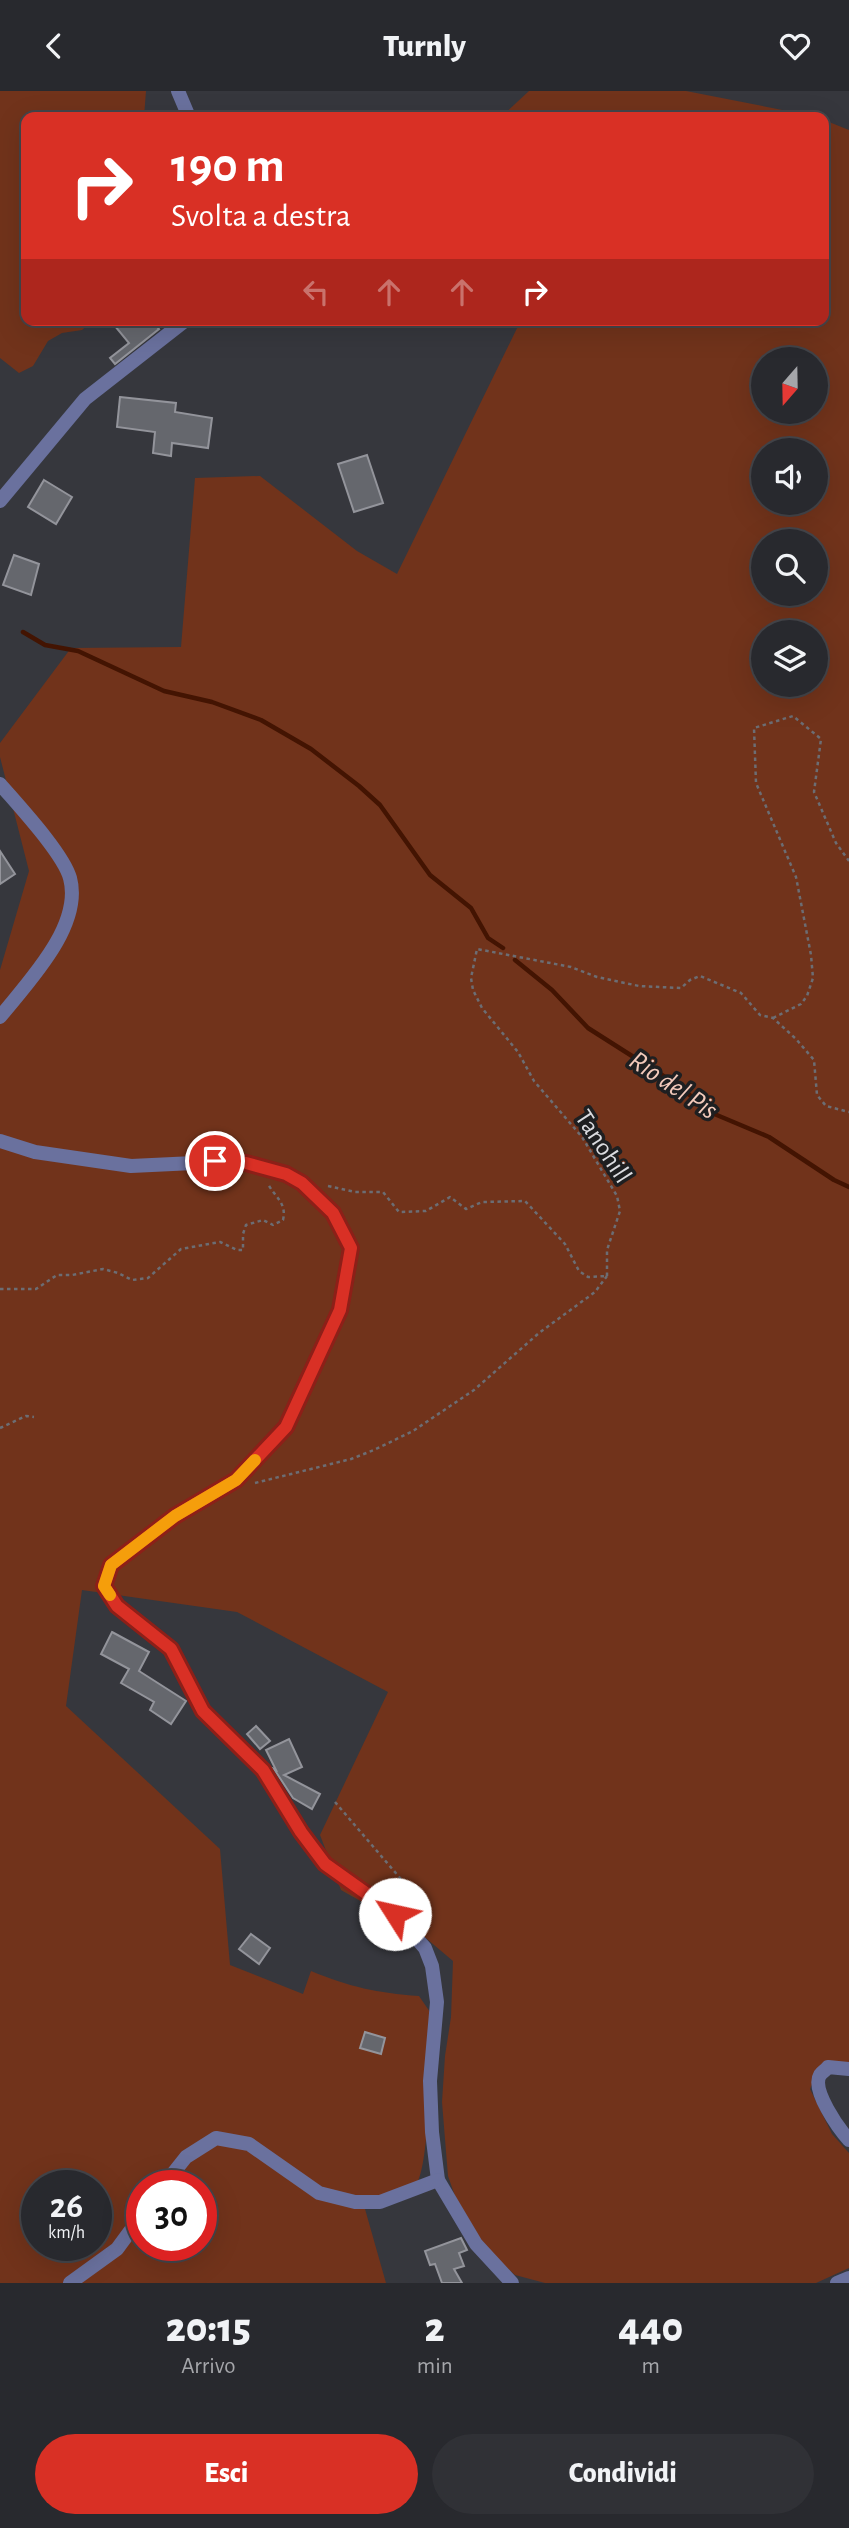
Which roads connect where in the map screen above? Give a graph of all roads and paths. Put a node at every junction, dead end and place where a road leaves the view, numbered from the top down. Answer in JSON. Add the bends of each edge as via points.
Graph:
{"nodes":[{"id":1,"x":178,"y":91,"type":"edge"},
{"id":2,"x":187,"y":112,"type":"edge"},
{"id":3,"x":178,"y":326,"type":"edge"},
{"id":4,"x":0,"y":501,"type":"edge"},
{"id":5,"x":0,"y":784,"type":"edge"},
{"id":6,"x":849,"y":861,"type":"edge"},
{"id":7,"x":0,"y":1017,"type":"edge"},
{"id":8,"x":773,"y":1018,"type":"junction"},
{"id":9,"x":849,"y":1112,"type":"edge"},
{"id":10,"x":0,"y":1141,"type":"edge"},
{"id":11,"x":261,"y":1168,"type":"junction"},
{"id":12,"x":320,"y":1185,"type":"dead end"},
{"id":13,"x":607,"y":1276,"type":"junction"},
{"id":14,"x":0,"y":1289,"type":"edge"},
{"id":15,"x":34,"y":1417,"type":"dead end"},
{"id":16,"x":0,"y":1428,"type":"edge"},
{"id":17,"x":246,"y":1485,"type":"dead end"},
{"id":18,"x":334,"y":1802,"type":"dead end"},
{"id":19,"x":425,"y":1948,"type":"junction"},
{"id":20,"x":849,"y":2069,"type":"edge"},
{"id":21,"x":849,"y":2140,"type":"edge"},
{"id":22,"x":176,"y":2170,"type":"edge"},
{"id":23,"x":438,"y":2180,"type":"junction"},
{"id":24,"x":126,"y":2237,"type":"edge"},
{"id":25,"x":849,"y":2278,"type":"edge"},
{"id":26,"x":70,"y":2283,"type":"edge"},
{"id":27,"x":512,"y":2283,"type":"edge"},
{"id":28,"x":837,"y":2283,"type":"edge"}],
"edges":[{"from":1,"to":2,"type":"street"},
{"from":3,"to":4,"type":"street","via":[[85,399]]},
{"from":5,"to":7,"type":"street","via":[[59,858],[70,878],[72,909],[37,971]]},
{"from":6,"to":8,"type":"path","via":[[814,792],[821,739],[793,716],[754,728],[756,783],[796,877],[813,978],[801,1004]]},
{"from":8,"to":9,"type":"path","via":[[814,1060],[817,1095],[826,1106]]},
{"from":8,"to":13,"type":"path","name":"Tanohill","via":[[760,1015],[741,993],[700,976],[681,988],[639,986],[477,949],[471,978],[482,1007],[518,1052],[534,1081],[582,1137],[617,1196],[620,1211],[607,1250]]},
{"from":10,"to":11,"type":"street","via":[[35,1152],[131,1165],[215,1161]]},
{"from":11,"to":14,"type":"path","via":[[285,1213],[283,1220],[273,1225],[262,1220],[246,1225],[243,1250],[220,1242],[181,1249],[148,1278],[132,1280],[103,1269],[57,1275],[36,1289]]},
{"from":11,"to":19,"type":"street","via":[[302,1183],[333,1213],[351,1248],[340,1310],[286,1427],[236,1480],[175,1516],[111,1565],[104,1586],[117,1606],[171,1649],[203,1711],[263,1770],[325,1864],[395,1914]]},
{"from":12,"to":13,"type":"path","via":[[383,1192],[398,1212],[426,1211],[450,1197],[466,1209],[482,1202],[526,1202],[565,1244],[579,1271],[588,1277]]},
{"from":13,"to":17,"type":"path","via":[[595,1292],[474,1390],[413,1431],[351,1459]]},
{"from":15,"to":16,"type":"path"},
{"from":18,"to":19,"type":"path","via":[[407,1885],[430,1930]]},
{"from":19,"to":23,"type":"street","via":[[437,2002],[430,2081]]},
{"from":20,"to":21,"type":"street","via":[[828,2067],[817,2086]]},
{"from":22,"to":23,"type":"street","via":[[186,2157],[216,2138],[250,2144],[318,2193],[355,2203],[380,2202]]},
{"from":23,"to":27,"type":"street","via":[[476,2244]]},
{"from":24,"to":26,"type":"street","via":[[117,2249]]},
{"from":25,"to":28,"type":"street"}]}
